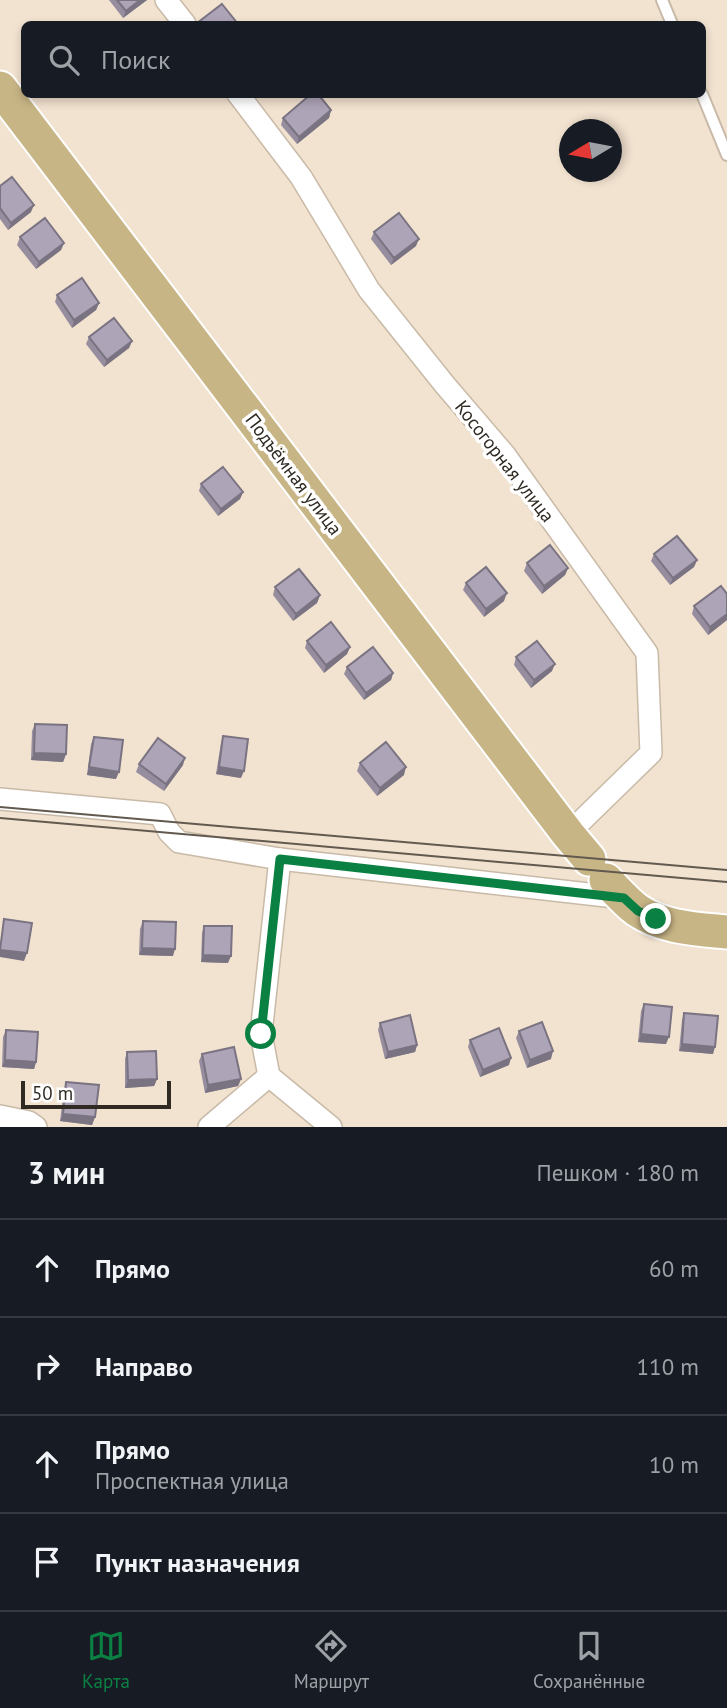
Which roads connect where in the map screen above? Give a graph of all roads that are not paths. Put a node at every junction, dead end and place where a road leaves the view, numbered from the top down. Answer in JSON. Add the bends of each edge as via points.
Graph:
{"nodes":[{"id":1,"x":166,"y":0,"type":"edge"},
{"id":2,"x":662,"y":0,"type":"edge"},
{"id":3,"x":183,"y":21,"type":"edge"},
{"id":4,"x":671,"y":21,"type":"edge"},
{"id":5,"x":0,"y":88,"type":"edge"},
{"id":6,"x":241,"y":98,"type":"edge"},
{"id":7,"x":704,"y":98,"type":"edge"},
{"id":8,"x":727,"y":155,"type":"edge"},
{"id":9,"x":0,"y":799,"type":"edge"},
{"id":10,"x":280,"y":859,"type":"junction"},
{"id":11,"x":597,"y":868,"type":"junction"},
{"id":12,"x":727,"y":932,"type":"edge"},
{"id":13,"x":269,"y":1076,"type":"junction"},
{"id":14,"x":0,"y":1116,"type":"edge"},
{"id":15,"x":36,"y":1127,"type":"edge"},
{"id":16,"x":209,"y":1127,"type":"edge"},
{"id":17,"x":331,"y":1127,"type":"edge"}],
"edges":[{"from":1,"to":3,"type":"street"},
{"from":2,"to":4,"type":"lane"},
{"from":5,"to":11,"type":"main road","name":"Подъёмная улица"},
{"from":6,"to":11,"type":"street","name":"Косогорная улица","via":[[301,177],[369,290],[505,455],[647,653],[651,753]]},
{"from":7,"to":8,"type":"lane"},
{"from":9,"to":10,"type":"street","via":[[160,814],[178,842]]},
{"from":10,"to":11,"type":"street"},
{"from":10,"to":13,"type":"street","via":[[261,1034]]},
{"from":11,"to":12,"type":"main road","name":"Подъёмная улица","via":[[638,911],[674,926]]},
{"from":13,"to":16,"type":"street"},
{"from":13,"to":17,"type":"street"},
{"from":14,"to":15,"type":"street"}]}
